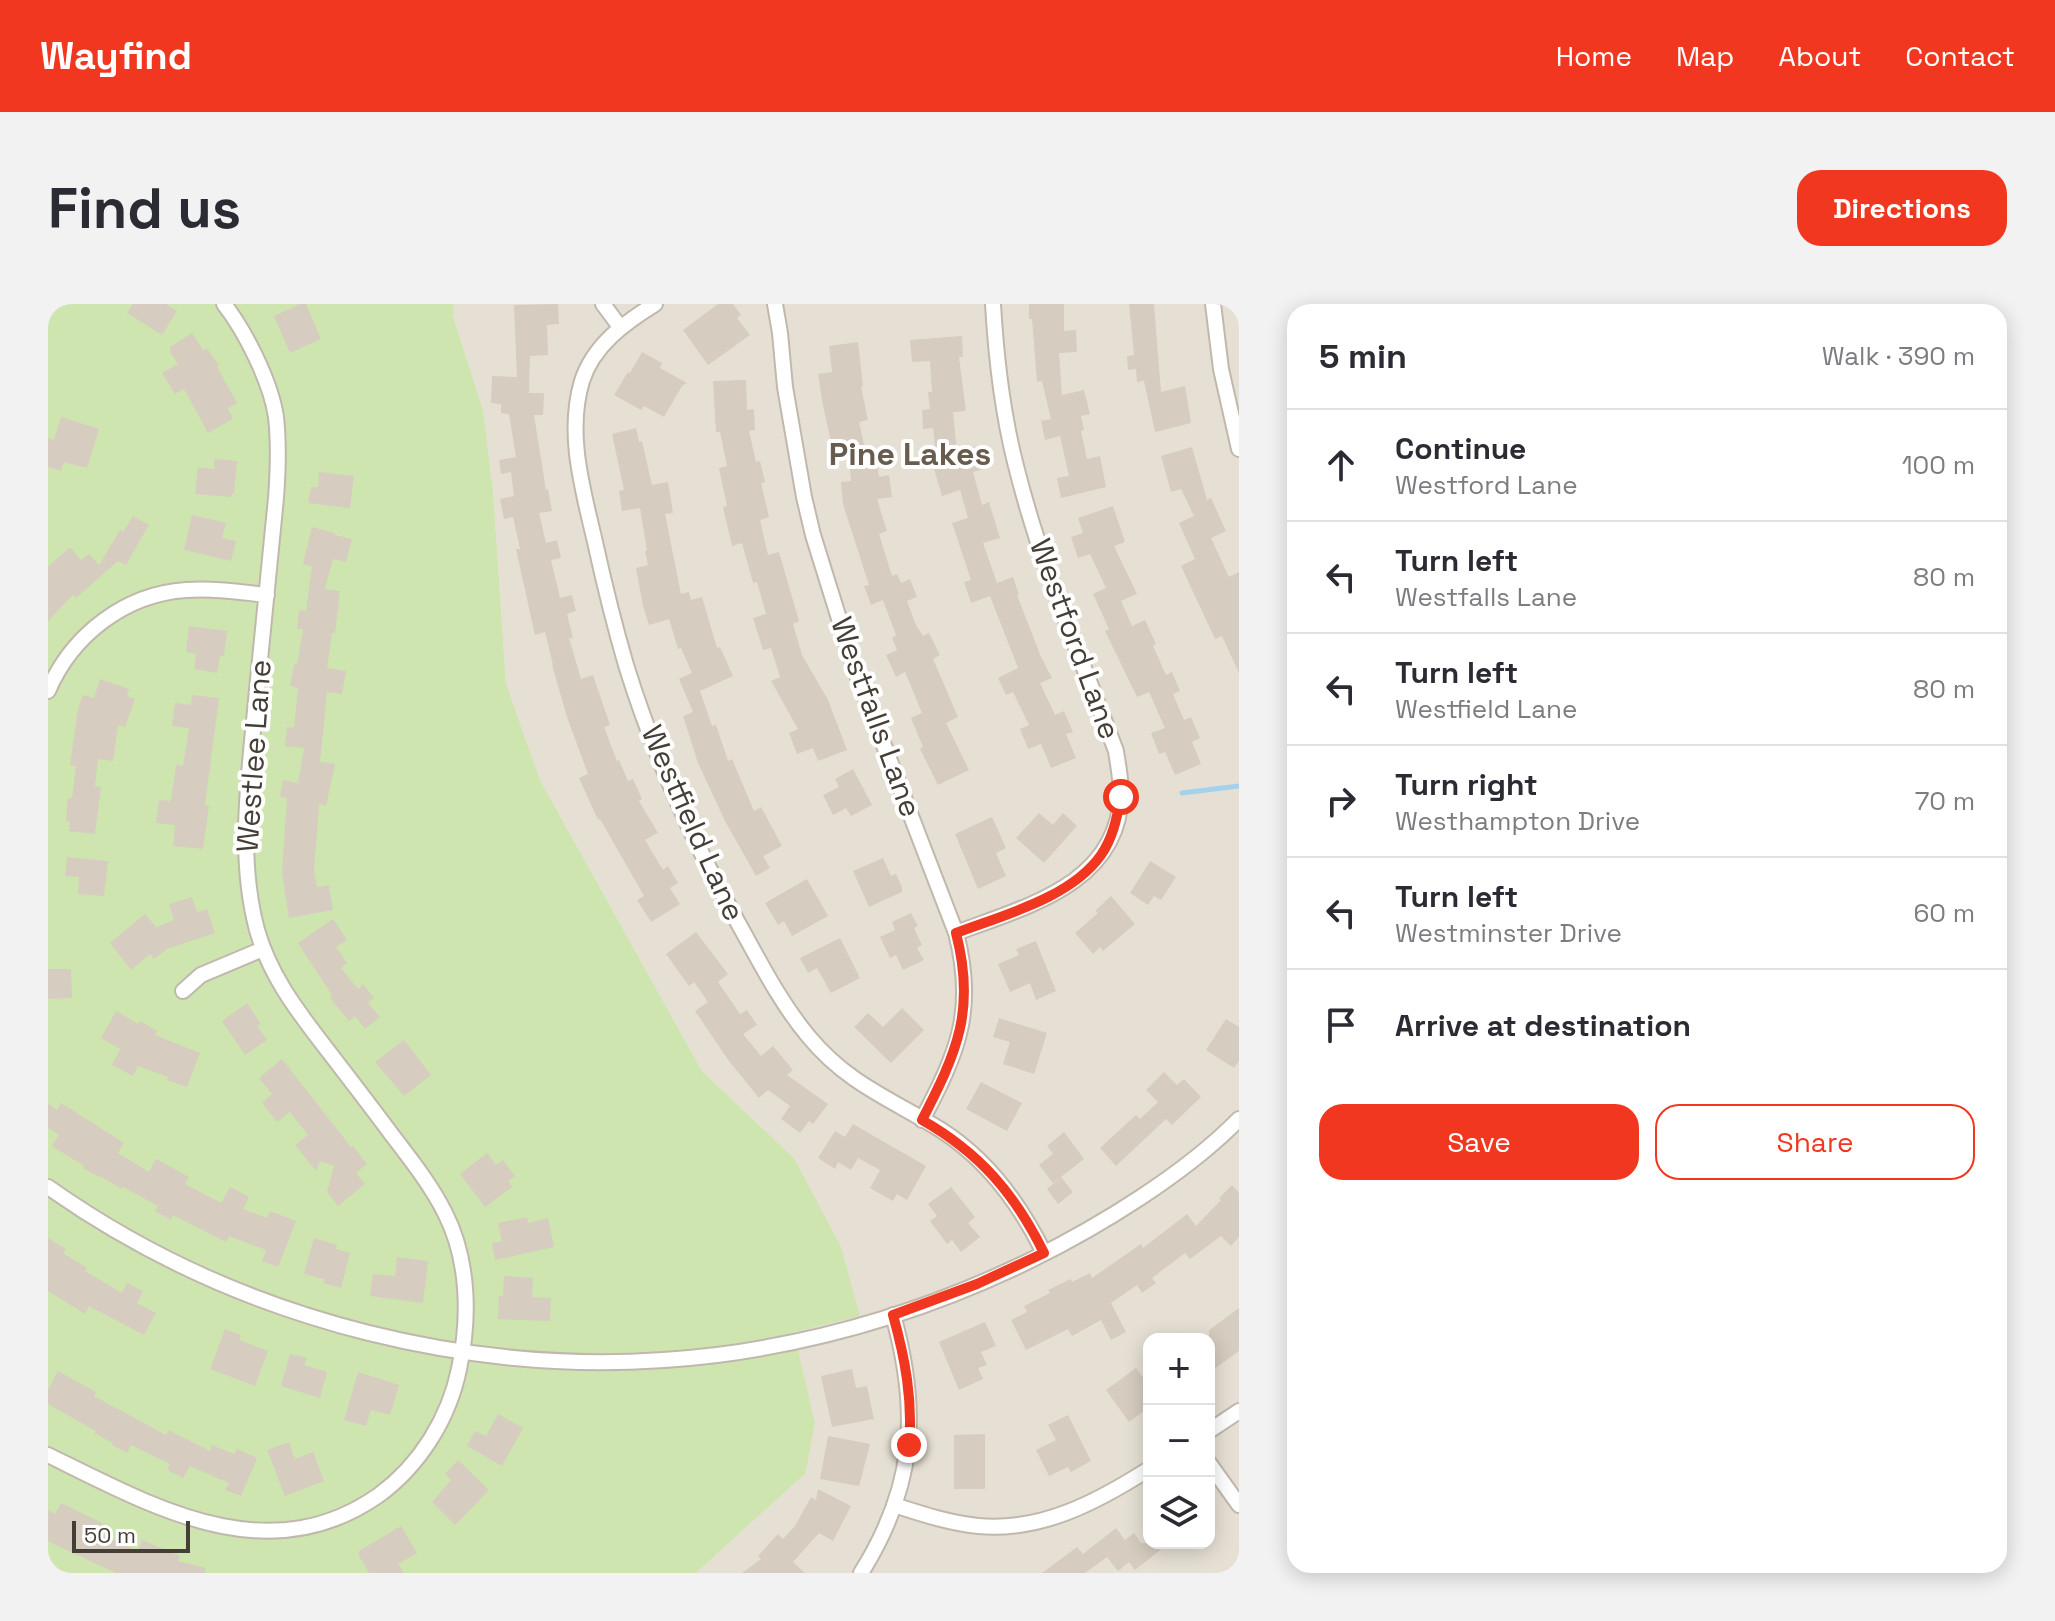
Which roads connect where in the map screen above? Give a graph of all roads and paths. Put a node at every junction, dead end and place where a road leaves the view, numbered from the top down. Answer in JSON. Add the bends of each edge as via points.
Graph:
{"nodes":[{"id":1,"x":224,"y":304,"type":"edge"},
{"id":2,"x":603,"y":304,"type":"edge"},
{"id":3,"x":655,"y":304,"type":"edge"},
{"id":4,"x":775,"y":304,"type":"edge"},
{"id":5,"x":993,"y":304,"type":"edge"},
{"id":6,"x":1213,"y":304,"type":"edge"},
{"id":7,"x":620,"y":327,"type":"junction"},
{"id":8,"x":1239,"y":449,"type":"edge"},
{"id":9,"x":267,"y":595,"type":"junction"},
{"id":10,"x":48,"y":691,"type":"edge"},
{"id":11,"x":956,"y":933,"type":"junction"},
{"id":12,"x":263,"y":949,"type":"junction"},
{"id":13,"x":183,"y":991,"type":"dead end"},
{"id":14,"x":1239,"y":1119,"type":"edge"},
{"id":15,"x":922,"y":1120,"type":"junction"},
{"id":16,"x":48,"y":1187,"type":"edge"},
{"id":17,"x":1044,"y":1253,"type":"junction"},
{"id":18,"x":893,"y":1315,"type":"junction"},
{"id":19,"x":463,"y":1351,"type":"junction"},
{"id":20,"x":1239,"y":1411,"type":"edge"},
{"id":21,"x":1215,"y":1427,"type":"edge"},
{"id":22,"x":48,"y":1455,"type":"edge"},
{"id":23,"x":1215,"y":1471,"type":"edge"},
{"id":24,"x":1143,"y":1473,"type":"edge"},
{"id":25,"x":894,"y":1505,"type":"junction"},
{"id":26,"x":1239,"y":1505,"type":"edge"},
{"id":27,"x":861,"y":1573,"type":"edge"}],
"edges":[{"from":1,"to":9,"type":"street","name":"Westlee Lane","via":[[254,354],[275,413],[278,464]]},
{"from":2,"to":7,"type":"street"},
{"from":3,"to":7,"type":"street","name":"Westfield Lane"},
{"from":4,"to":11,"type":"street","name":"Westfalls Lane","via":[[813,535],[855,670]]},
{"from":5,"to":11,"type":"street","name":"Westford Lane","via":[[1014,459],[1048,574],[1116,751],[1121,797],[1110,838],[1088,870],[1054,894]]},
{"from":6,"to":8,"type":"street"},
{"from":7,"to":15,"type":"street","name":"Westfield Lane","via":[[582,380],[576,441],[614,621],[665,772],[724,898],[796,1020],[856,1082]]},
{"from":9,"to":10,"type":"street","via":[[188,590],[131,603],[82,639]]},
{"from":9,"to":12,"type":"street","name":"Westlee Lane","via":[[245,837],[250,894]]},
{"from":11,"to":15,"type":"street","name":"Westfalls Lane","via":[[964,972],[964,1013],[953,1057]]},
{"from":12,"to":13,"type":"street","via":[[201,975]]},
{"from":12,"to":19,"type":"street","name":"Westlee Lane","via":[[296,1009],[409,1157],[447,1216],[463,1272]]},
{"from":14,"to":17,"type":"street","via":[[1152,1188]]},
{"from":15,"to":17,"type":"street","name":"Westfield Lane","via":[[962,1146],[1000,1182]]},
{"from":16,"to":19,"type":"street","via":[[148,1249],[235,1289],[347,1327]]},
{"from":17,"to":18,"type":"street"},
{"from":18,"to":19,"type":"street","via":[[785,1343],[697,1357],[573,1361]]},
{"from":18,"to":25,"type":"street","via":[[910,1411],[906,1464]]},
{"from":19,"to":22,"type":"street","name":"Westlee Lane","via":[[441,1420],[410,1467],[361,1506],[303,1529],[249,1532],[205,1524]]},
{"from":20,"to":21,"type":"street"},
{"from":23,"to":26,"type":"street"},
{"from":24,"to":25,"type":"street","via":[[1095,1502],[1019,1525],[964,1524]]},
{"from":25,"to":27,"type":"street"}]}
